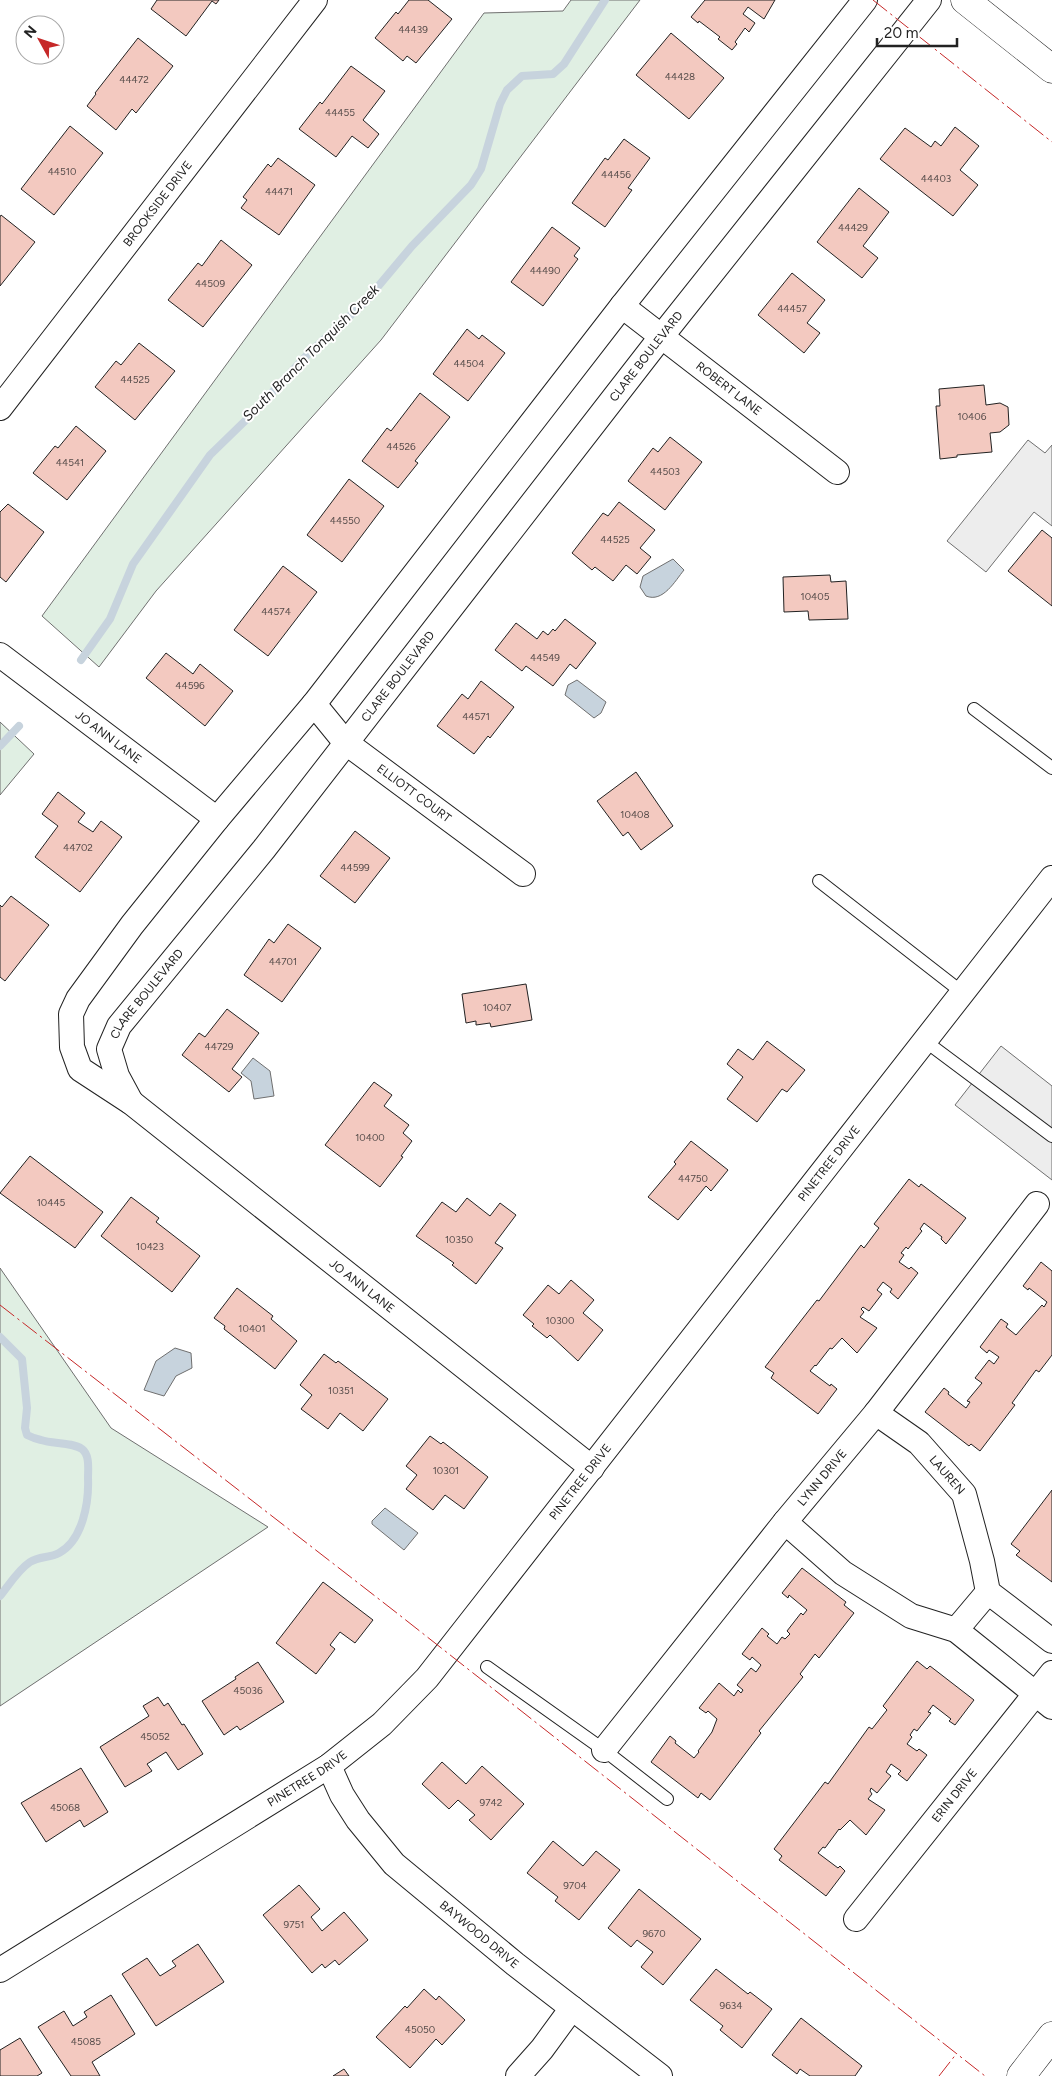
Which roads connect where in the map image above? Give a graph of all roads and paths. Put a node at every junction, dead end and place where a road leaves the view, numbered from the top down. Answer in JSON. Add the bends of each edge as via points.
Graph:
{"nodes":[{"id":1,"x":314,"y":0,"type":"edge"},
{"id":2,"x":865,"y":0,"type":"edge"},
{"id":3,"x":929,"y":0,"type":"edge"},
{"id":4,"x":976,"y":4,"type":"edge"},
{"id":5,"x":1052,"y":69,"type":"edge"},
{"id":6,"x":622,"y":306,"type":"junction"},
{"id":7,"x":661,"y":337,"type":"junction"},
{"id":8,"x":0,"y":408,"type":"edge"},
{"id":9,"x":837,"y":472,"type":"dead end"},
{"id":10,"x":0,"y":656,"type":"edge"},
{"id":11,"x":314,"y":704,"type":"junction"},
{"id":12,"x":974,"y":709,"type":"dead end"},
{"id":13,"x":345,"y":742,"type":"junction"},
{"id":14,"x":1052,"y":768,"type":"edge"},
{"id":15,"x":217,"y":819,"type":"junction"},
{"id":16,"x":523,"y":874,"type":"dead end"},
{"id":17,"x":1052,"y":878,"type":"edge"},
{"id":18,"x":819,"y":881,"type":"dead end"},
{"id":19,"x":963,"y":993,"type":"junction"},
{"id":20,"x":925,"y":1040,"type":"junction"},
{"id":21,"x":132,"y":1103,"type":"junction"},
{"id":22,"x":1052,"y":1136,"type":"edge"},
{"id":23,"x":1037,"y":1204,"type":"dead end"},
{"id":24,"x":876,"y":1413,"type":"junction"},
{"id":25,"x":592,"y":1468,"type":"junction"},
{"id":26,"x":785,"y":1522,"type":"junction"},
{"id":27,"x":988,"y":1592,"type":"junction"},
{"id":28,"x":956,"y":1630,"type":"junction"},
{"id":29,"x":1052,"y":1642,"type":"edge"},
{"id":30,"x":487,"y":1667,"type":"dead end"},
{"id":31,"x":1052,"y":1673,"type":"edge"},
{"id":32,"x":1044,"y":1700,"type":"edge"},
{"id":33,"x":604,"y":1750,"type":"junction"},
{"id":34,"x":329,"y":1766,"type":"junction"},
{"id":35,"x":667,"y":1799,"type":"dead end"},
{"id":36,"x":856,"y":1919,"type":"dead end"},
{"id":37,"x":0,"y":1970,"type":"edge"},
{"id":38,"x":572,"y":2008,"type":"junction"},
{"id":39,"x":1052,"y":2036,"type":"edge"},
{"id":40,"x":518,"y":2076,"type":"edge"},
{"id":41,"x":660,"y":2076,"type":"edge"},
{"id":42,"x":1021,"y":2076,"type":"edge"}],
"edges":[{"from":1,"to":8,"type":"street","name":"BROOKSIDE DRIVE"},
{"from":2,"to":6,"type":"street"},
{"from":3,"to":7,"type":"street","name":"CLARE BOULEVARD"},
{"from":4,"to":5,"type":"main road"},
{"from":6,"to":7,"type":"street","name":"ROBERT LANE"},
{"from":6,"to":11,"type":"street"},
{"from":7,"to":9,"type":"street","name":"ROBERT LANE"},
{"from":7,"to":13,"type":"street","name":"CLARE BOULEVARD"},
{"from":10,"to":15,"type":"street","name":"JO ANN LANE"},
{"from":11,"to":13,"type":"street","name":"ELLIOTT COURT"},
{"from":11,"to":15,"type":"street"},
{"from":12,"to":14,"type":"lane"},
{"from":13,"to":16,"type":"street","name":"ELLIOTT COURT"},
{"from":13,"to":21,"type":"street","name":"CLARE BOULEVARD","via":[[264,849],[119,1026],[109,1049]]},
{"from":15,"to":21,"type":"street","via":[[132,925],[78,999],[71,1014],[72,1047],[80,1069]]},
{"from":17,"to":19,"type":"street","name":"PINETREE DRIVE"},
{"from":18,"to":19,"type":"lane"},
{"from":19,"to":20,"type":"street","name":"PINETREE DRIVE"},
{"from":20,"to":22,"type":"lane"},
{"from":20,"to":25,"type":"street","name":"PINETREE DRIVE"},
{"from":21,"to":25,"type":"street","name":"JO ANN LANE"},
{"from":23,"to":24,"type":"street","name":"LYNN DRIVE"},
{"from":24,"to":26,"type":"street","name":"LYNN DRIVE"},
{"from":24,"to":27,"type":"street","name":"LAUREN","via":[[919,1443],[964,1494]]},
{"from":25,"to":34,"type":"street","name":"PINETREE DRIVE","via":[[427,1678],[382,1724]]},
{"from":26,"to":28,"type":"street","via":[[843,1573],[910,1616]]},
{"from":26,"to":33,"type":"street","name":"LYNN DRIVE"},
{"from":27,"to":28,"type":"street"},
{"from":27,"to":29,"type":"street"},
{"from":28,"to":32,"type":"street"},
{"from":30,"to":33,"type":"lane"},
{"from":31,"to":32,"type":"street","name":"ERIN DRIVE"},
{"from":32,"to":36,"type":"street","name":"ERIN DRIVE"},
{"from":33,"to":35,"type":"lane"},
{"from":34,"to":37,"type":"street","name":"PINETREE DRIVE"},
{"from":34,"to":38,"type":"street","name":"BAYWOOD DRIVE","via":[[358,1820],[394,1864]]},
{"from":38,"to":40,"type":"street"},
{"from":38,"to":41,"type":"street","name":"BAYWOOD DRIVE"},
{"from":39,"to":42,"type":"main road"}]}
